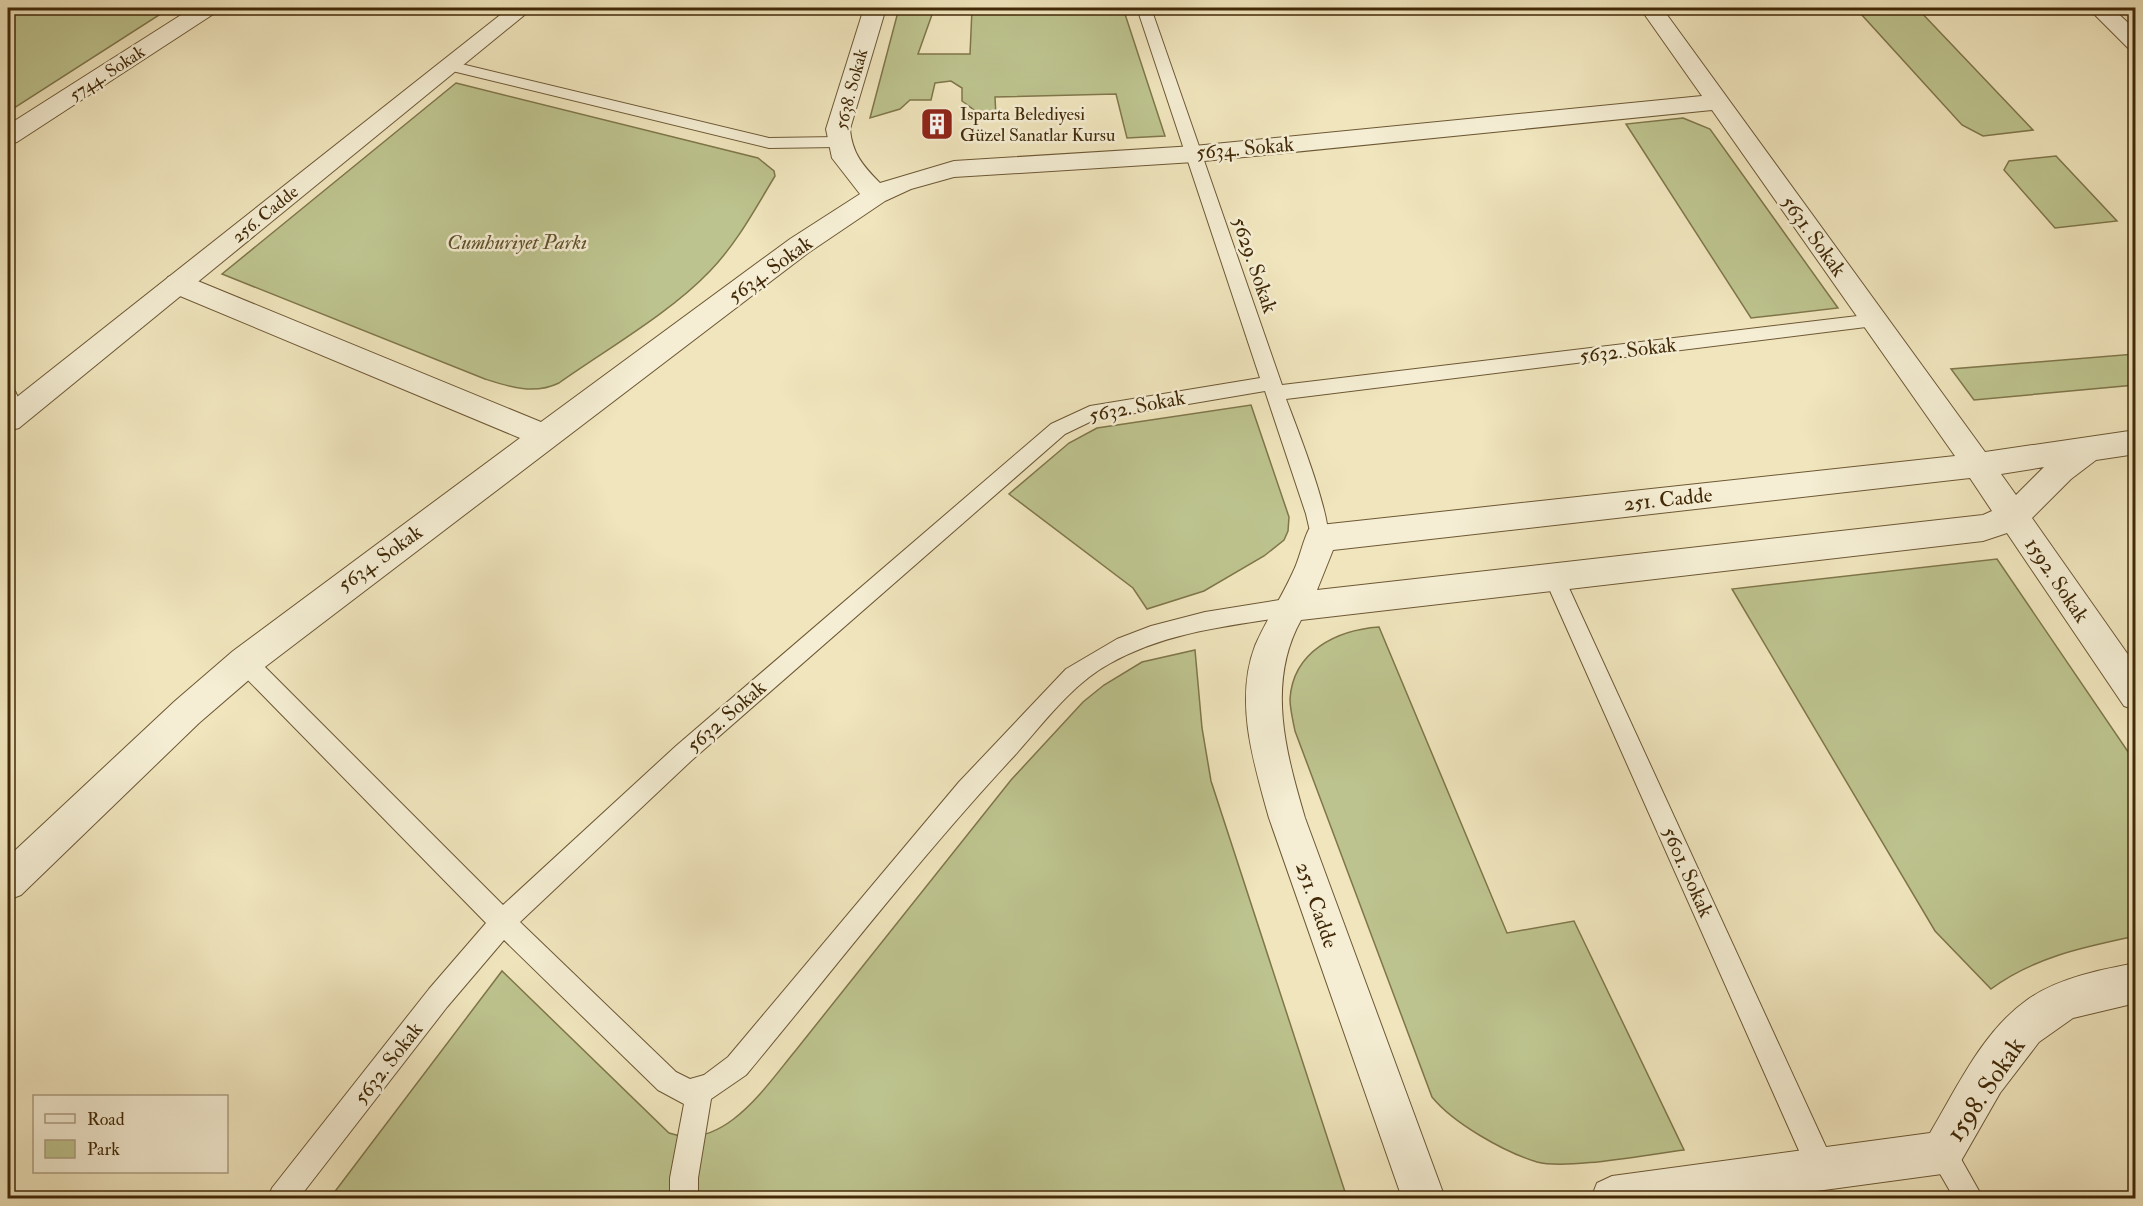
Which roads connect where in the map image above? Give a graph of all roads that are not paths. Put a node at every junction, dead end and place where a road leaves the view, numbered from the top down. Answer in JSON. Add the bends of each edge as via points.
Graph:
{"nodes":[{"id":1,"x":207,"y":8,"type":"edge"},
{"id":2,"x":522,"y":8,"type":"edge"},
{"id":3,"x":875,"y":8,"type":"edge"},
{"id":4,"x":1144,"y":8,"type":"edge"},
{"id":5,"x":1651,"y":8,"type":"edge"},
{"id":6,"x":2099,"y":8,"type":"edge"},
{"id":7,"x":2136,"y":43,"type":"edge"},
{"id":8,"x":449,"y":66,"type":"junction"},
{"id":9,"x":1719,"y":102,"type":"junction"},
{"id":10,"x":8,"y":136,"type":"edge"},
{"id":11,"x":838,"y":142,"type":"junction"},
{"id":12,"x":1194,"y":154,"type":"junction"},
{"id":13,"x":876,"y":195,"type":"junction"},
{"id":14,"x":178,"y":284,"type":"junction"},
{"id":15,"x":1874,"y":320,"type":"junction"},
{"id":16,"x":1273,"y":388,"type":"junction"},
{"id":17,"x":10,"y":410,"type":"edge"},
{"id":18,"x":545,"y":436,"type":"junction"},
{"id":19,"x":2136,"y":442,"type":"edge"},
{"id":20,"x":2091,"y":448,"type":"junction"},
{"id":21,"x":1978,"y":465,"type":"junction"},
{"id":22,"x":2013,"y":517,"type":"junction"},
{"id":23,"x":1320,"y":538,"type":"junction"},
{"id":24,"x":1553,"y":575,"type":"junction"},
{"id":25,"x":1292,"y":607,"type":"junction"},
{"id":26,"x":245,"y":662,"type":"junction"},
{"id":27,"x":2136,"y":695,"type":"edge"},
{"id":28,"x":8,"y":882,"type":"edge"},
{"id":29,"x":503,"y":922,"type":"junction"},
{"id":30,"x":2136,"y":983,"type":"edge"},
{"id":31,"x":699,"y":1092,"type":"junction"},
{"id":32,"x":1942,"y":1153,"type":"junction"},
{"id":33,"x":1822,"y":1170,"type":"junction"},
{"id":34,"x":282,"y":1198,"type":"edge"},
{"id":35,"x":684,"y":1198,"type":"edge"},
{"id":36,"x":1423,"y":1198,"type":"edge"},
{"id":37,"x":1612,"y":1198,"type":"edge"},
{"id":38,"x":1969,"y":1198,"type":"edge"}],
"edges":[{"from":1,"to":10,"type":"street","name":"5744. Sokak"},
{"from":2,"to":8,"type":"street","name":"256. Cadde"},
{"from":3,"to":11,"type":"street","name":"5638. Sokak","via":[[838,129]]},
{"from":4,"to":12,"type":"lane","name":"5629. Sokak"},
{"from":5,"to":9,"type":"street","name":"5631. Sokak"},
{"from":6,"to":7,"type":"street"},
{"from":8,"to":11,"type":"lane","via":[[769,143]]},
{"from":8,"to":14,"type":"street","name":"256. Cadde"},
{"from":9,"to":12,"type":"street","name":"5634. Sokak"},
{"from":9,"to":15,"type":"street","name":"5631. Sokak"},
{"from":11,"to":13,"type":"street","name":"5638. Sokak","via":[[841,155]]},
{"from":12,"to":13,"type":"street","name":"5634. Sokak","via":[[954,169],[902,183]]},
{"from":12,"to":16,"type":"lane","name":"5629. Sokak"},
{"from":13,"to":18,"type":"street","name":"5634. Sokak","via":[[799,246]]},
{"from":14,"to":17,"type":"street","name":"256. Cadde"},
{"from":14,"to":18,"type":"street"},
{"from":15,"to":16,"type":"lane","name":"5632. Sokak"},
{"from":15,"to":21,"type":"street","name":"5631. Sokak"},
{"from":16,"to":23,"type":"lane","name":"5629. Sokak","via":[[1316,514]]},
{"from":16,"to":29,"type":"lane","name":"5632. Sokak","via":[[1107,409],[1058,429],[684,753]]},
{"from":18,"to":26,"type":"street","name":"5634. Sokak"},
{"from":19,"to":20,"type":"street","name":"251. Cadde"},
{"from":20,"to":21,"type":"street","name":"251. Cadde"},
{"from":20,"to":22,"type":"street","name":"251. Cadde","via":[[2058,470]]},
{"from":21,"to":22,"type":"street","name":"1592. Sokak"},
{"from":21,"to":23,"type":"street","name":"251. Cadde"},
{"from":22,"to":24,"type":"street","name":"251. Cadde","via":[[1983,528]]},
{"from":22,"to":27,"type":"street","name":"1592. Sokak"},
{"from":23,"to":25,"type":"street","name":"251. Cadde","via":[[1312,572]]},
{"from":24,"to":25,"type":"street","name":"251. Cadde"},
{"from":24,"to":33,"type":"lane","name":"5601. Sokak"},
{"from":25,"to":31,"type":"lane","via":[[1135,639],[1094,660],[1074,676],[967,790],[737,1066]]},
{"from":25,"to":36,"type":"street","name":"251. Cadde","via":[[1273,644],[1267,666],[1263,719],[1269,754],[1318,910]]},
{"from":26,"to":28,"type":"street","name":"5634. Sokak"},
{"from":26,"to":29,"type":"lane"},
{"from":29,"to":31,"type":"lane","via":[[667,1081],[688,1093]]},
{"from":29,"to":34,"type":"lane","name":"5632. Sokak","via":[[438,998]]},
{"from":30,"to":32,"type":"street","name":"1598. Sokak","via":[[2070,1000],[2041,1014],[1992,1072]]},
{"from":31,"to":35,"type":"lane"},
{"from":32,"to":33,"type":"street","name":"1598. Sokak"},
{"from":32,"to":38,"type":"lane"},
{"from":33,"to":37,"type":"street","name":"1598. Sokak"}]}
